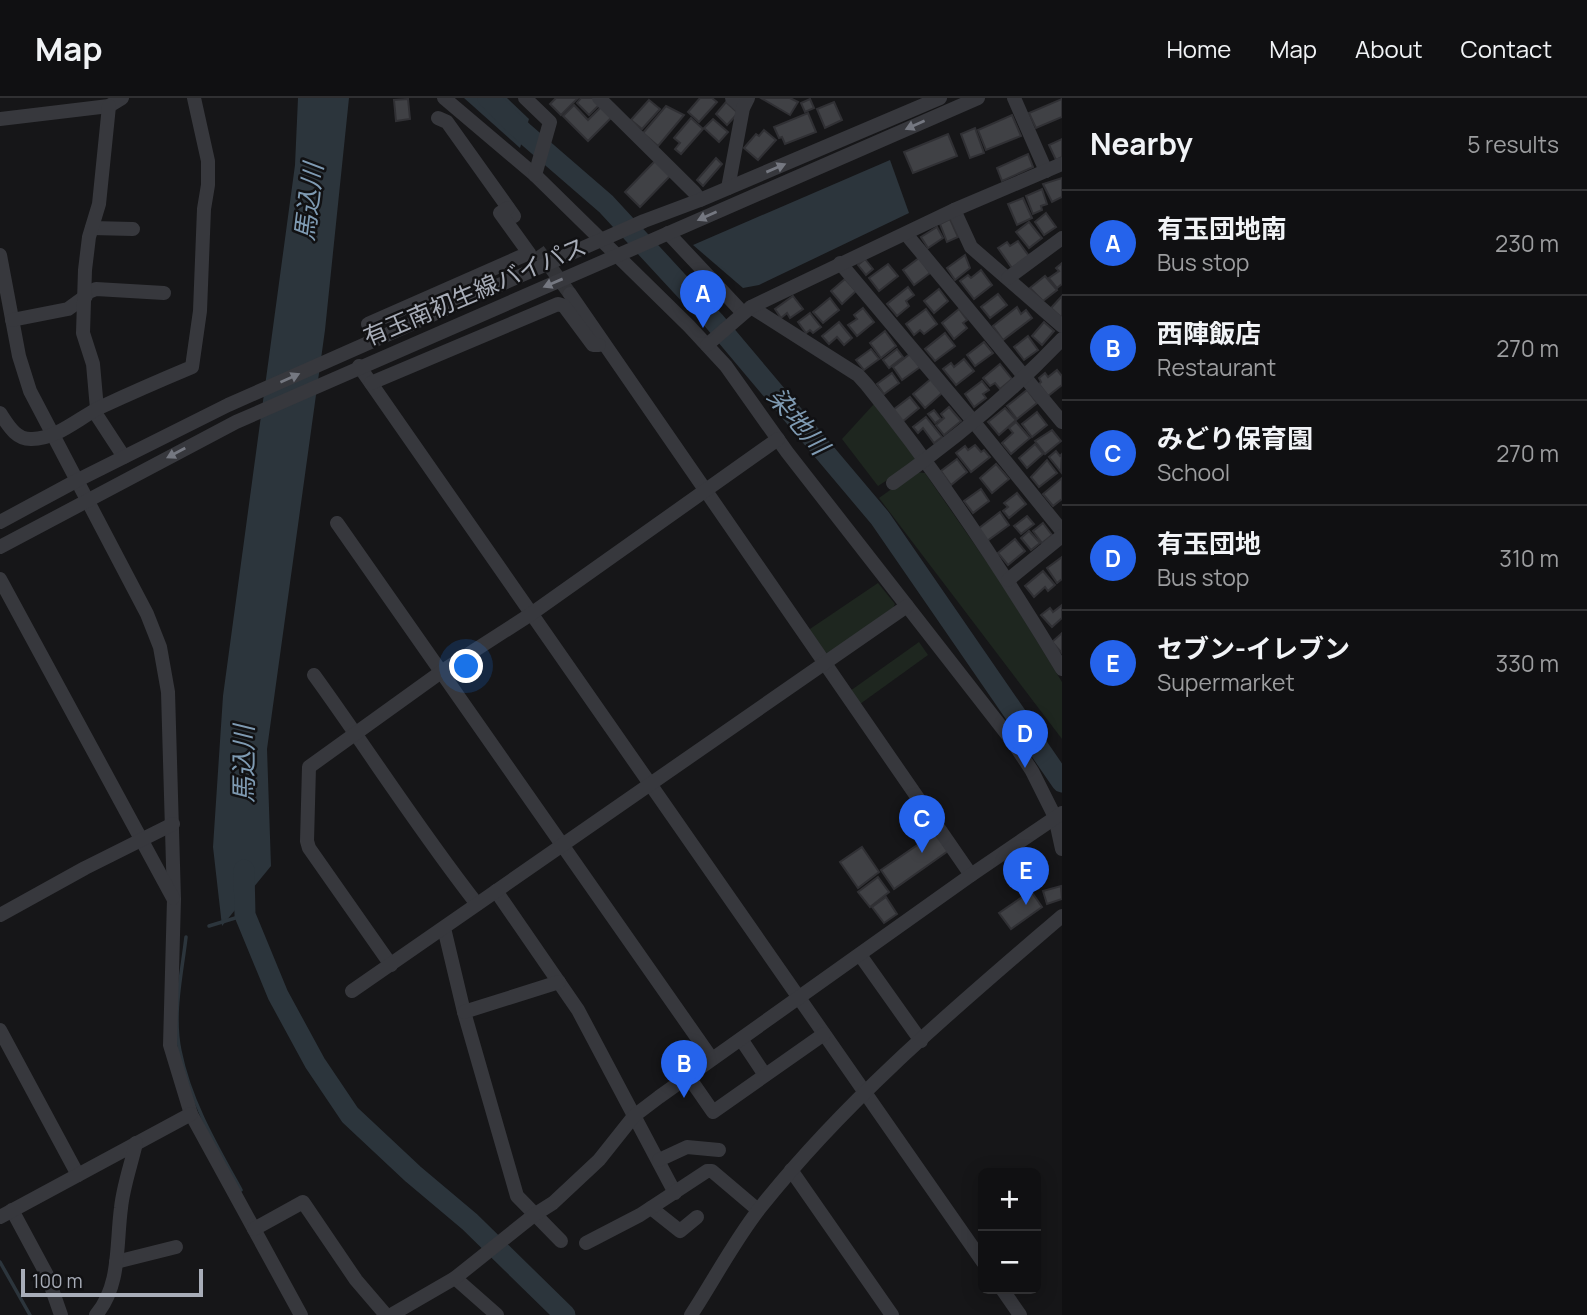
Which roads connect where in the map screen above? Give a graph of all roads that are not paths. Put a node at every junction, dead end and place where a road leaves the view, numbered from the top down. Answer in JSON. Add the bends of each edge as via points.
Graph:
{"nodes":[{"id":1,"x":122,"y":98,"type":"edge"},
{"id":2,"x":194,"y":98,"type":"edge"},
{"id":3,"x":444,"y":98,"type":"edge"},
{"id":4,"x":525,"y":98,"type":"edge"},
{"id":5,"x":599,"y":98,"type":"edge"},
{"id":6,"x":940,"y":98,"type":"edge"},
{"id":7,"x":978,"y":98,"type":"edge"},
{"id":8,"x":1014,"y":98,"type":"edge"},
{"id":9,"x":741,"y":101,"type":"edge"},
{"id":10,"x":109,"y":106,"type":"junction"},
{"id":11,"x":438,"y":118,"type":"dead end"},
{"id":12,"x":0,"y":119,"type":"edge"},
{"id":13,"x":1062,"y":164,"type":"edge"},
{"id":14,"x":1046,"y":171,"type":"junction"},
{"id":15,"x":535,"y":175,"type":"junction"},
{"id":16,"x":728,"y":188,"type":"junction"},
{"id":17,"x":699,"y":201,"type":"junction"},
{"id":18,"x":508,"y":208,"type":"junction"},
{"id":19,"x":954,"y":210,"type":"junction"},
{"id":20,"x":92,"y":228,"type":"junction"},
{"id":21,"x":133,"y":229,"type":"dead end"},
{"id":22,"x":906,"y":234,"type":"junction"},
{"id":23,"x":664,"y":235,"type":"junction"},
{"id":24,"x":1062,"y":238,"type":"edge"},
{"id":25,"x":605,"y":239,"type":"junction"},
{"id":26,"x":538,"y":250,"type":"tunnel mouth"},
{"id":27,"x":621,"y":254,"type":"junction"},
{"id":28,"x":0,"y":255,"type":"edge"},
{"id":29,"x":840,"y":263,"type":"junction"},
{"id":30,"x":1008,"y":278,"type":"junction"},
{"id":31,"x":164,"y":293,"type":"dead end"},
{"id":32,"x":86,"y":294,"type":"junction"},
{"id":33,"x":570,"y":294,"type":"tunnel mouth"},
{"id":34,"x":747,"y":310,"type":"junction"},
{"id":35,"x":7,"y":318,"type":"edge"},
{"id":36,"x":1062,"y":326,"type":"edge"},
{"id":37,"x":1062,"y":339,"type":"edge"},
{"id":38,"x":375,"y":340,"type":"junction"},
{"id":39,"x":708,"y":344,"type":"junction"},
{"id":40,"x":604,"y":345,"type":"junction"},
{"id":41,"x":359,"y":366,"type":"junction"},
{"id":42,"x":1025,"y":378,"type":"junction"},
{"id":43,"x":371,"y":383,"type":"junction"},
{"id":44,"x":95,"y":410,"type":"junction"},
{"id":45,"x":0,"y":413,"type":"edge"},
{"id":46,"x":973,"y":421,"type":"junction"},
{"id":47,"x":1062,"y":422,"type":"edge"},
{"id":48,"x":52,"y":435,"type":"junction"},
{"id":49,"x":778,"y":439,"type":"junction"},
{"id":50,"x":124,"y":457,"type":"junction"},
{"id":51,"x":924,"y":461,"type":"junction"},
{"id":52,"x":76,"y":481,"type":"junction"},
{"id":53,"x":893,"y":483,"type":"dead end"},
{"id":54,"x":706,"y":490,"type":"junction"},
{"id":55,"x":87,"y":500,"type":"junction"},
{"id":56,"x":0,"y":522,"type":"edge"},
{"id":57,"x":337,"y":523,"type":"dead end"},
{"id":58,"x":1062,"y":533,"type":"edge"},
{"id":59,"x":0,"y":547,"type":"edge"},
{"id":60,"x":0,"y":579,"type":"edge"},
{"id":61,"x":1008,"y":580,"type":"junction"},
{"id":62,"x":907,"y":606,"type":"junction"},
{"id":63,"x":531,"y":614,"type":"junction"},
{"id":64,"x":825,"y":663,"type":"junction"},
{"id":65,"x":1061,"y":666,"type":"edge"},
{"id":66,"x":442,"y":673,"type":"junction"},
{"id":67,"x":314,"y":675,"type":"dead end"},
{"id":68,"x":356,"y":733,"type":"junction"},
{"id":69,"x":650,"y":784,"type":"junction"},
{"id":70,"x":1059,"y":815,"type":"edge"},
{"id":71,"x":173,"y":824,"type":"junction"},
{"id":72,"x":141,"y":839,"type":"junction"},
{"id":73,"x":562,"y":845,"type":"junction"},
{"id":74,"x":1062,"y":849,"type":"edge"},
{"id":75,"x":971,"y":875,"type":"junction"},
{"id":76,"x":496,"y":891,"type":"junction"},
{"id":77,"x":174,"y":899,"type":"junction"},
{"id":78,"x":344,"y":900,"type":"junction"},
{"id":79,"x":477,"y":904,"type":"junction"},
{"id":80,"x":331,"y":909,"type":"dead end"},
{"id":81,"x":0,"y":915,"type":"edge"},
{"id":82,"x":1062,"y":916,"type":"edge"},
{"id":83,"x":444,"y":928,"type":"junction"},
{"id":84,"x":860,"y":955,"type":"junction"},
{"id":85,"x":391,"y":965,"type":"junction"},
{"id":86,"x":559,"y":982,"type":"junction"},
{"id":87,"x":352,"y":990,"type":"dead end"},
{"id":88,"x":799,"y":999,"type":"junction"},
{"id":89,"x":464,"y":1012,"type":"junction"},
{"id":90,"x":0,"y":1030,"type":"edge"},
{"id":91,"x":824,"y":1034,"type":"junction"},
{"id":92,"x":741,"y":1039,"type":"junction"},
{"id":93,"x":921,"y":1041,"type":"junction"},
{"id":94,"x":712,"y":1059,"type":"junction"},
{"id":95,"x":765,"y":1075,"type":"junction"},
{"id":96,"x":688,"y":1076,"type":"junction"},
{"id":97,"x":865,"y":1091,"type":"junction"},
{"id":98,"x":191,"y":1114,"type":"junction"},
{"id":99,"x":634,"y":1116,"type":"junction"},
{"id":100,"x":136,"y":1143,"type":"junction"},
{"id":101,"x":719,"y":1150,"type":"dead end"},
{"id":102,"x":659,"y":1160,"type":"junction"},
{"id":103,"x":791,"y":1170,"type":"junction"},
{"id":104,"x":78,"y":1175,"type":"junction"},
{"id":105,"x":675,"y":1193,"type":"junction"},
{"id":106,"x":651,"y":1208,"type":"junction"},
{"id":107,"x":758,"y":1210,"type":"junction"},
{"id":108,"x":6,"y":1213,"type":"edge"},
{"id":109,"x":534,"y":1215,"type":"junction"},
{"id":110,"x":697,"y":1217,"type":"dead end"},
{"id":111,"x":258,"y":1226,"type":"junction"},
{"id":112,"x":561,"y":1241,"type":"dead end"},
{"id":113,"x":586,"y":1244,"type":"dead end"},
{"id":114,"x":176,"y":1247,"type":"dead end"},
{"id":115,"x":978,"y":1255,"type":"edge"},
{"id":116,"x":116,"y":1262,"type":"junction"},
{"id":117,"x":455,"y":1278,"type":"junction"},
{"id":118,"x":1005,"y":1294,"type":"edge"},
{"id":119,"x":61,"y":1315,"type":"edge"},
{"id":120,"x":96,"y":1315,"type":"edge"},
{"id":121,"x":300,"y":1315,"type":"edge"},
{"id":122,"x":389,"y":1315,"type":"edge"},
{"id":123,"x":498,"y":1315,"type":"edge"},
{"id":124,"x":691,"y":1315,"type":"edge"},
{"id":125,"x":892,"y":1315,"type":"edge"},
{"id":126,"x":1020,"y":1315,"type":"edge"}],
"edges":[{"from":1,"to":10,"type":"street"},
{"from":2,"to":44,"type":"street","via":[[208,161],[208,185],[192,367]]},
{"from":3,"to":15,"type":"street"},
{"from":4,"to":15,"type":"street","via":[[550,122]]},
{"from":5,"to":17,"type":"street"},
{"from":16,"to":6,"type":"street","name":"有玉南初生線バイパス","one_way":true},
{"from":7,"to":23,"type":"street","name":"有玉南初生線バイパス","one_way":true},
{"from":8,"to":14,"type":"street"},
{"from":9,"to":16,"type":"street"},
{"from":10,"to":12,"type":"street"},
{"from":10,"to":20,"type":"street","via":[[99,204]]},
{"from":11,"to":18,"type":"street","via":[[447,122]]},
{"from":13,"to":14,"type":"street"},
{"from":14,"to":19,"type":"street"},
{"from":15,"to":25,"type":"street"},
{"from":16,"to":17,"type":"street","name":"有玉南初生線バイパス"},
{"from":17,"to":25,"type":"street","name":"有玉南初生線バイパス"},
{"from":18,"to":26,"type":"street"},
{"from":18,"to":38,"type":"street","via":[[500,213],[529,253],[368,324]]},
{"from":19,"to":22,"type":"street"},
{"from":19,"to":30,"type":"street","via":[[971,247]]},
{"from":20,"to":21,"type":"street"},
{"from":20,"to":32,"type":"street"},
{"from":22,"to":29,"type":"street"},
{"from":22,"to":42,"type":"street"},
{"from":23,"to":27,"type":"street","name":"有玉南初生線バイパス"},
{"from":23,"to":34,"type":"street"},
{"from":24,"to":30,"type":"street"},
{"from":25,"to":27,"type":"street"},
{"from":25,"to":38,"type":"street","name":"有玉南初生線バイパス"},
{"from":27,"to":39,"type":"street"},
{"from":27,"to":41,"type":"street","name":"有玉南初生線バイパス","one_way":true},
{"from":28,"to":35,"type":"street"},
{"from":29,"to":34,"type":"street"},
{"from":29,"to":46,"type":"street"},
{"from":30,"to":36,"type":"street"},
{"from":31,"to":32,"type":"street","via":[[96,289]]},
{"from":32,"to":35,"type":"street","via":[[68,309]]},
{"from":32,"to":44,"type":"street","via":[[83,333],[93,364]]},
{"from":33,"to":40,"type":"street"},
{"from":34,"to":39,"type":"street"},
{"from":34,"to":51,"type":"street","via":[[858,375]]},
{"from":35,"to":48,"type":"street","via":[[30,391]]},
{"from":37,"to":42,"type":"street"},
{"from":50,"to":38,"type":"street","name":"有玉南初生線バイパス","one_way":true},
{"from":39,"to":49,"type":"street"},
{"from":40,"to":43,"type":"street","via":[[593,345],[558,304]]},
{"from":40,"to":54,"type":"street"},
{"from":41,"to":43,"type":"street"},
{"from":41,"to":55,"type":"street","name":"有玉南初生線バイパス","one_way":true,"via":[[236,422]]},
{"from":42,"to":46,"type":"street"},
{"from":42,"to":47,"type":"street"},
{"from":43,"to":63,"type":"street"},
{"from":44,"to":48,"type":"street"},
{"from":44,"to":50,"type":"street"},
{"from":45,"to":48,"type":"street","via":[[19,437]]},
{"from":46,"to":51,"type":"street"},
{"from":46,"to":58,"type":"street"},
{"from":48,"to":52,"type":"street"},
{"from":49,"to":54,"type":"street"},
{"from":49,"to":62,"type":"street"},
{"from":50,"to":52,"type":"street","name":"有玉南初生線バイパス"},
{"from":51,"to":53,"type":"street"},
{"from":51,"to":61,"type":"street"},
{"from":52,"to":55,"type":"street"},
{"from":52,"to":56,"type":"street","name":"有玉南初生線バイパス"},
{"from":54,"to":63,"type":"street"},
{"from":54,"to":64,"type":"street"},
{"from":55,"to":59,"type":"street","name":"有玉南初生線バイパス"},
{"from":55,"to":71,"type":"street","via":[[160,647],[168,692]]},
{"from":57,"to":66,"type":"street"},
{"from":58,"to":61,"type":"street"},
{"from":60,"to":72,"type":"street"},
{"from":61,"to":65,"type":"street"},
{"from":62,"to":64,"type":"street"},
{"from":62,"to":70,"type":"street","via":[[1013,743]]},
{"from":63,"to":66,"type":"street"},
{"from":63,"to":69,"type":"street"},
{"from":64,"to":69,"type":"street"},
{"from":64,"to":75,"type":"street"},
{"from":66,"to":68,"type":"street"},
{"from":66,"to":73,"type":"street"},
{"from":67,"to":68,"type":"street"},
{"from":68,"to":78,"type":"street","via":[[308,770],[307,841]]},
{"from":68,"to":79,"type":"street"},
{"from":69,"to":73,"type":"street"},
{"from":69,"to":88,"type":"street"},
{"from":70,"to":74,"type":"street"},
{"from":70,"to":75,"type":"street"},
{"from":71,"to":72,"type":"street"},
{"from":71,"to":77,"type":"street"},
{"from":72,"to":77,"type":"street"},
{"from":72,"to":81,"type":"street"},
{"from":73,"to":76,"type":"street"},
{"from":73,"to":94,"type":"street"},
{"from":75,"to":84,"type":"street"},
{"from":76,"to":79,"type":"street"},
{"from":76,"to":86,"type":"street"},
{"from":77,"to":98,"type":"street","via":[[170,1045]]},
{"from":78,"to":80,"type":"street"},
{"from":78,"to":85,"type":"street"},
{"from":79,"to":83,"type":"street"},
{"from":82,"to":93,"type":"street"},
{"from":83,"to":85,"type":"street"},
{"from":83,"to":89,"type":"street"},
{"from":84,"to":88,"type":"street"},
{"from":84,"to":93,"type":"street"},
{"from":85,"to":87,"type":"street"},
{"from":86,"to":89,"type":"street"},
{"from":86,"to":99,"type":"street"},
{"from":88,"to":91,"type":"street"},
{"from":88,"to":92,"type":"street"},
{"from":89,"to":109,"type":"street","via":[[517,1196]]},
{"from":90,"to":104,"type":"street"},
{"from":91,"to":95,"type":"street"},
{"from":91,"to":97,"type":"street"},
{"from":92,"to":94,"type":"street"},
{"from":92,"to":95,"type":"street"},
{"from":93,"to":97,"type":"street"},
{"from":94,"to":96,"type":"street"},
{"from":95,"to":96,"type":"street","via":[[713,1112]]},
{"from":96,"to":99,"type":"street"},
{"from":97,"to":103,"type":"street"},
{"from":97,"to":115,"type":"street"},
{"from":98,"to":100,"type":"street"},
{"from":98,"to":111,"type":"street"},
{"from":99,"to":102,"type":"street"},
{"from":99,"to":109,"type":"street","via":[[599,1160]]},
{"from":100,"to":104,"type":"street"},
{"from":100,"to":116,"type":"street","via":[[121,1206]]},
{"from":101,"to":102,"type":"street","via":[[687,1147]]},
{"from":102,"to":105,"type":"street"},
{"from":103,"to":107,"type":"street"},
{"from":103,"to":125,"type":"street"},
{"from":104,"to":108,"type":"street"},
{"from":105,"to":106,"type":"street"},
{"from":105,"to":107,"type":"street","via":[[712,1171]]},
{"from":106,"to":110,"type":"street","via":[[680,1231]]},
{"from":106,"to":113,"type":"street"},
{"from":107,"to":124,"type":"street"},
{"from":108,"to":119,"type":"street","via":[[47,1275]]},
{"from":109,"to":112,"type":"street"},
{"from":109,"to":117,"type":"street"},
{"from":111,"to":121,"type":"street"},
{"from":111,"to":122,"type":"street","via":[[303,1202],[356,1280]]},
{"from":114,"to":116,"type":"street"},
{"from":116,"to":120,"type":"street","via":[[112,1288]]},
{"from":117,"to":122,"type":"street"},
{"from":117,"to":123,"type":"street"},
{"from":118,"to":126,"type":"street"}]}
